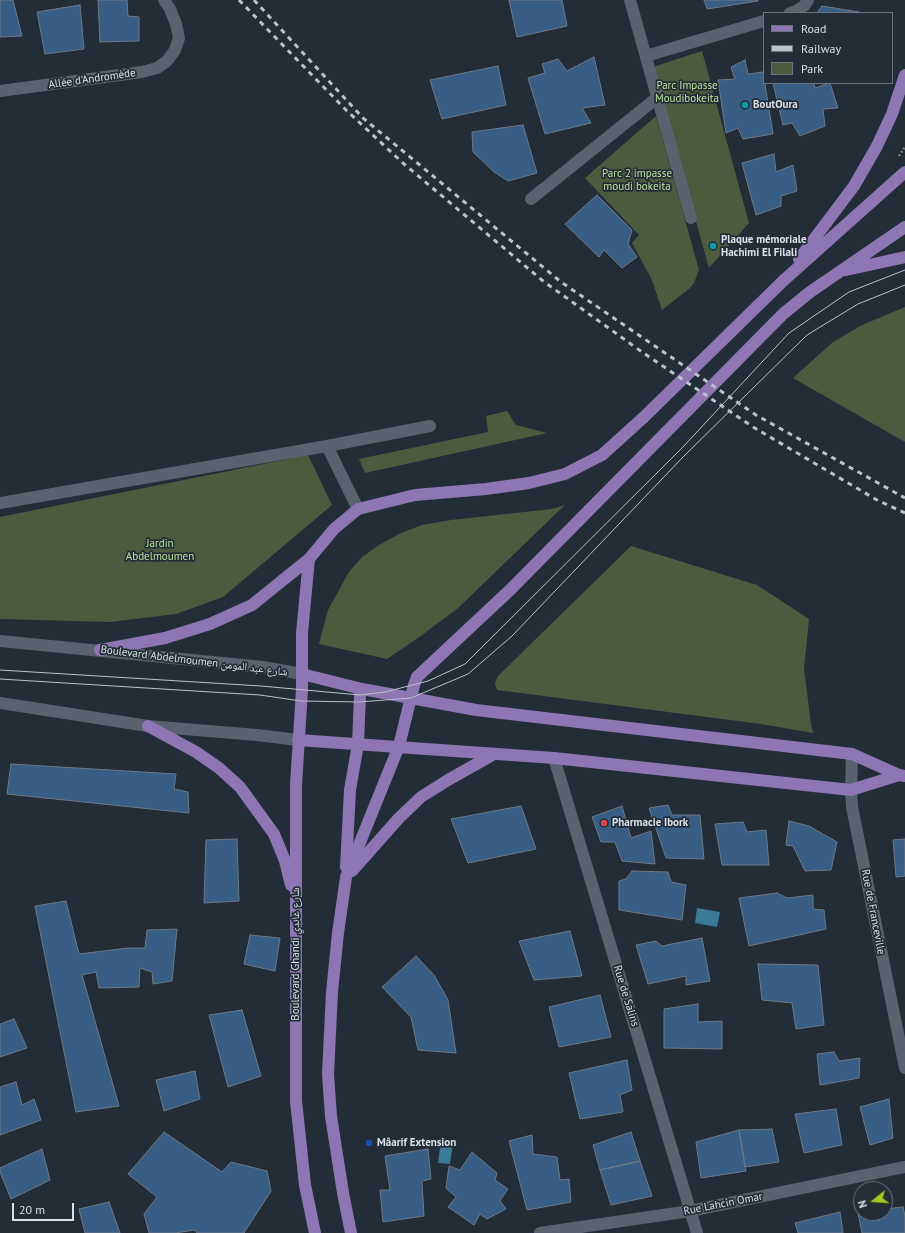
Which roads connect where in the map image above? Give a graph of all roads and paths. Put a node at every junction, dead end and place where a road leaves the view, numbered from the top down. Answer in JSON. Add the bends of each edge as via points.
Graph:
{"nodes":[{"id":1,"x":164,"y":0,"type":"edge"},
{"id":2,"x":630,"y":0,"type":"edge"},
{"id":3,"x":808,"y":0,"type":"edge"},
{"id":4,"x":793,"y":12,"type":"edge"},
{"id":5,"x":763,"y":21,"type":"edge"},
{"id":6,"x":646,"y":56,"type":"junction"},
{"id":7,"x":905,"y":75,"type":"edge"},
{"id":8,"x":0,"y":91,"type":"edge"},
{"id":9,"x":658,"y":97,"type":"junction"},
{"id":10,"x":905,"y":147,"type":"edge"},
{"id":11,"x":899,"y":157,"type":"dead end"},
{"id":12,"x":905,"y":172,"type":"edge"},
{"id":13,"x":531,"y":199,"type":"dead end"},
{"id":14,"x":691,"y":218,"type":"dead end"},
{"id":15,"x":905,"y":227,"type":"edge"},
{"id":16,"x":905,"y":257,"type":"edge"},
{"id":17,"x":841,"y":271,"type":"junction"},
{"id":18,"x":783,"y":281,"type":"junction"},
{"id":19,"x":430,"y":426,"type":"dead end"},
{"id":20,"x":327,"y":446,"type":"junction"},
{"id":21,"x":0,"y":503,"type":"edge"},
{"id":22,"x":358,"y":509,"type":"junction"},
{"id":23,"x":309,"y":559,"type":"junction"},
{"id":24,"x":0,"y":641,"type":"edge"},
{"id":25,"x":100,"y":650,"type":"junction"},
{"id":26,"x":302,"y":674,"type":"junction"},
{"id":27,"x":362,"y":689,"type":"junction"},
{"id":28,"x":411,"y":698,"type":"junction"},
{"id":29,"x":0,"y":703,"type":"edge"},
{"id":30,"x":148,"y":726,"type":"junction"},
{"id":31,"x":298,"y":740,"type":"junction"},
{"id":32,"x":358,"y":744,"type":"junction"},
{"id":33,"x":398,"y":746,"type":"junction"},
{"id":34,"x":494,"y":754,"type":"junction"},
{"id":35,"x":852,"y":754,"type":"junction"},
{"id":36,"x":554,"y":758,"type":"junction"},
{"id":37,"x":902,"y":776,"type":"edge"},
{"id":38,"x":851,"y":790,"type":"junction"},
{"id":39,"x":346,"y":877,"type":"junction"},
{"id":40,"x":296,"y":901,"type":"junction"},
{"id":41,"x":905,"y":1068,"type":"edge"},
{"id":42,"x":905,"y":1167,"type":"edge"},
{"id":43,"x":690,"y":1211,"type":"junction"},
{"id":44,"x":315,"y":1233,"type":"edge"},
{"id":45,"x":351,"y":1233,"type":"edge"},
{"id":46,"x":540,"y":1233,"type":"edge"},
{"id":47,"x":697,"y":1233,"type":"edge"}],
"edges":[{"from":1,"to":8,"type":"street","name":"Allée d'Andromède","via":[[170,8],[179,38],[175,50],[167,61],[157,68]]},
{"from":2,"to":6,"type":"street"},
{"from":3,"to":4,"type":"street","via":[[804,6]]},
{"from":5,"to":6,"type":"street"},
{"from":6,"to":9,"type":"street"},
{"from":7,"to":18,"type":"main road","via":[[892,114],[854,186]]},
{"from":9,"to":13,"type":"street"},
{"from":9,"to":14,"type":"street"},
{"from":10,"to":11,"type":"path"},
{"from":12,"to":18,"type":"main road"},
{"from":15,"to":17,"type":"main road"},
{"from":16,"to":17,"type":"main road"},
{"from":17,"to":28,"type":"main road","via":[[783,314],[510,590],[418,677]]},
{"from":18,"to":22,"type":"main road","via":[[602,455],[565,474],[529,483],[415,495]]},
{"from":19,"to":20,"type":"street"},
{"from":20,"to":21,"type":"street"},
{"from":20,"to":22,"type":"street"},
{"from":22,"to":23,"type":"main road","via":[[334,529]]},
{"from":23,"to":25,"type":"main road","via":[[252,605],[210,624],[165,638]]},
{"from":23,"to":26,"type":"main road","name":"Boulevard Ghandi شارع غاندي","via":[[302,633]]},
{"from":24,"to":25,"type":"street","name":"Boulevard Abdelmoumen شارع عبد المومن"},
{"from":25,"to":26,"type":"street","name":"Boulevard Abdelmoumen شارع عبد المومن","via":[[264,667]]},
{"from":26,"to":27,"type":"main road","name":"Boulevard Abdelmoumen شارع عبد المومن"},
{"from":26,"to":31,"type":"main road","name":"Boulevard Ghandi شارع غاندي"},
{"from":27,"to":28,"type":"main road","name":"Boulevard Abdelmoumen شارع عبد المومن"},
{"from":27,"to":32,"type":"main road"},
{"from":28,"to":33,"type":"main road"},
{"from":28,"to":35,"type":"main road","name":"Boulevard Abdelmoumen شارع عبد المومن","via":[[476,710]]},
{"from":29,"to":30,"type":"street"},
{"from":30,"to":31,"type":"street"},
{"from":30,"to":40,"type":"main road","via":[[196,752],[240,787],[274,834],[285,861]]},
{"from":31,"to":32,"type":"main road"},
{"from":31,"to":40,"type":"main road","name":"Boulevard Ghandi شارع غاندي"},
{"from":32,"to":33,"type":"main road"},
{"from":32,"to":39,"type":"main road","via":[[350,790]]},
{"from":33,"to":34,"type":"main road"},
{"from":33,"to":39,"type":"main road"},
{"from":34,"to":36,"type":"main road"},
{"from":34,"to":39,"type":"main road","via":[[421,797]]},
{"from":35,"to":37,"type":"main road","name":"Boulevard Abdelmoumen شارع عبد المومن"},
{"from":35,"to":38,"type":"street","name":"Rue de Franceville"},
{"from":36,"to":38,"type":"main road"},
{"from":36,"to":43,"type":"street","name":"Rue de Salins"},
{"from":37,"to":38,"type":"main road"},
{"from":38,"to":41,"type":"street","name":"Rue de Franceville","via":[[852,807]]},
{"from":39,"to":45,"type":"main road","via":[[332,992],[328,1074],[343,1193]]},
{"from":40,"to":44,"type":"main road","name":"Boulevard Ghandi شارع غاندي","via":[[296,1101],[305,1185]]},
{"from":42,"to":43,"type":"street","name":"Rue Lahcin Omar"},
{"from":43,"to":46,"type":"street","name":"Rue Lahcin Omar"},
{"from":43,"to":47,"type":"street","name":"Rue de Salins"}]}
